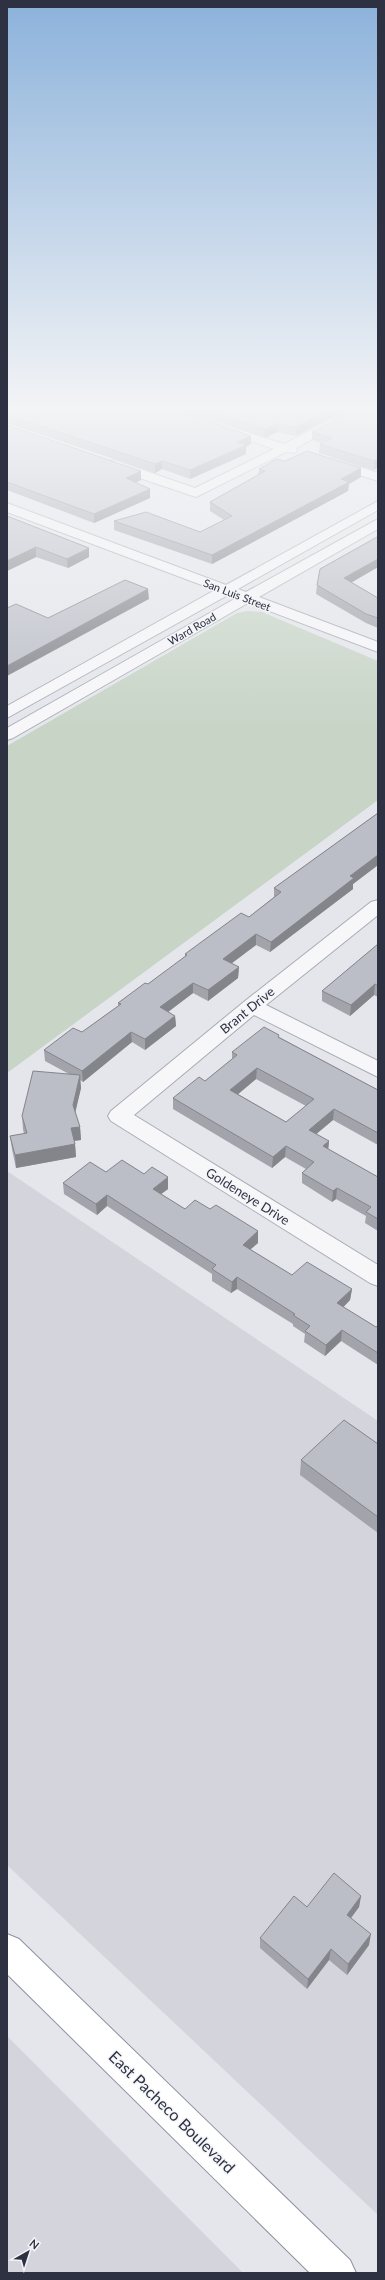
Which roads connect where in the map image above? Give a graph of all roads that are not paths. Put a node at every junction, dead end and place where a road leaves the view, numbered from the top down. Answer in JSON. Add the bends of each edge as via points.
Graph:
{"nodes":[{"id":1,"x":32,"y":516,"type":"edge"},
{"id":2,"x":358,"y":516,"type":"edge"},
{"id":3,"x":378,"y":523,"type":"edge"},
{"id":4,"x":226,"y":591,"type":"junction"},
{"id":5,"x":245,"y":598,"type":"junction"},
{"id":6,"x":378,"y":647,"type":"edge"},
{"id":7,"x":7,"y":712,"type":"edge"},
{"id":8,"x":7,"y":735,"type":"edge"},
{"id":9,"x":378,"y":906,"type":"edge"},
{"id":10,"x":252,"y":1006,"type":"junction"},
{"id":11,"x":378,"y":1070,"type":"edge"},
{"id":12,"x":119,"y":1116,"type":"joint"},
{"id":13,"x":378,"y":1277,"type":"edge"},
{"id":14,"x":7,"y":1950,"type":"edge"},
{"id":15,"x":337,"y":2273,"type":"edge"}],
"edges":[{"from":1,"to":4,"type":"street","name":"San Luis Street"},
{"from":2,"to":4,"type":"street","name":"Ward Road"},
{"from":3,"to":5,"type":"street","name":"Ward Road"},
{"from":4,"to":5,"type":"street","name":"San Luis Street"},
{"from":4,"to":7,"type":"street","name":"Ward Road"},
{"from":5,"to":6,"type":"street","name":"San Luis Street"},
{"from":5,"to":8,"type":"street","name":"Ward Road"},
{"from":9,"to":10,"type":"street","name":"Brant Drive"},
{"from":10,"to":11,"type":"street"},
{"from":10,"to":12,"type":"street","name":"Brant Drive"},
{"from":12,"to":13,"type":"street","name":"Goldeneye Drive"},
{"from":14,"to":15,"type":"highway","name":"East Pacheco Boulevard"}]}
